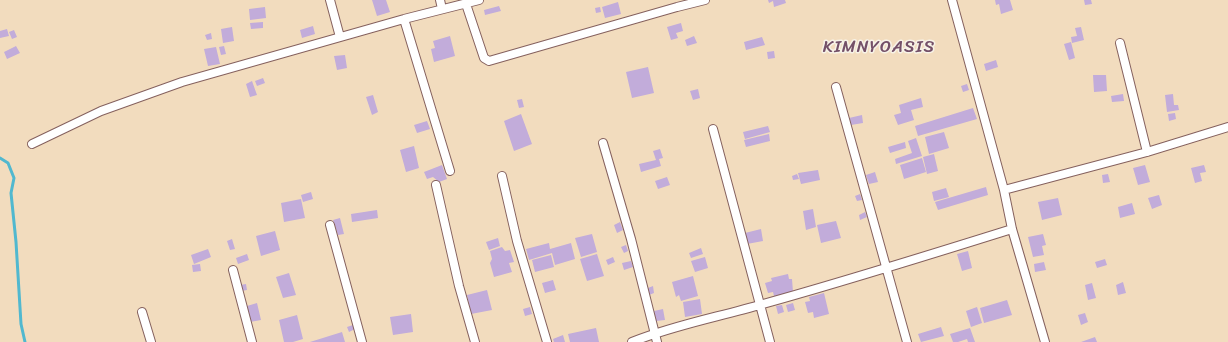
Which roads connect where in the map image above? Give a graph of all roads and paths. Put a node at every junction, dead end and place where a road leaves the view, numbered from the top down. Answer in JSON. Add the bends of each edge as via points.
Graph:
{"nodes":[{"id":1,"x":330,"y":0,"type":"edge"},
{"id":2,"x":440,"y":0,"type":"edge"},
{"id":3,"x":479,"y":0,"type":"edge"},
{"id":4,"x":706,"y":0,"type":"edge"},
{"id":5,"x":952,"y":0,"type":"edge"},
{"id":6,"x":466,"y":4,"type":"junction"},
{"id":7,"x":442,"y":9,"type":"junction"},
{"id":8,"x":404,"y":19,"type":"junction"},
{"id":9,"x":340,"y":37,"type":"junction"},
{"id":10,"x":1120,"y":43,"type":"dead end"},
{"id":11,"x":836,"y":87,"type":"dead end"},
{"id":12,"x":1228,"y":127,"type":"edge"},
{"id":13,"x":713,"y":129,"type":"dead end"},
{"id":14,"x":603,"y":143,"type":"dead end"},
{"id":15,"x":32,"y":144,"type":"dead end"},
{"id":16,"x":1147,"y":152,"type":"junction"},
{"id":17,"x":450,"y":171,"type":"dead end"},
{"id":18,"x":502,"y":176,"type":"dead end"},
{"id":19,"x":436,"y":185,"type":"dead end"},
{"id":20,"x":1004,"y":190,"type":"junction"},
{"id":21,"x":330,"y":225,"type":"dead end"},
{"id":22,"x":1012,"y":229,"type":"junction"},
{"id":23,"x":886,"y":269,"type":"junction"},
{"id":24,"x":233,"y":270,"type":"dead end"},
{"id":25,"x":761,"y":305,"type":"junction"},
{"id":26,"x":142,"y":312,"type":"dead end"},
{"id":27,"x":655,"y":333,"type":"junction"},
{"id":28,"x":151,"y":342,"type":"edge"},
{"id":29,"x":252,"y":342,"type":"edge"},
{"id":30,"x":362,"y":342,"type":"edge"},
{"id":31,"x":475,"y":342,"type":"edge"},
{"id":32,"x":547,"y":342,"type":"edge"},
{"id":33,"x":632,"y":342,"type":"edge"},
{"id":34,"x":657,"y":342,"type":"edge"},
{"id":35,"x":770,"y":342,"type":"edge"},
{"id":36,"x":907,"y":342,"type":"edge"},
{"id":37,"x":1045,"y":342,"type":"edge"}],
"edges":[{"from":1,"to":9,"type":"street"},
{"from":2,"to":7,"type":"street"},
{"from":3,"to":6,"type":"street"},
{"from":4,"to":6,"type":"street","via":[[489,61],[484,58]]},
{"from":5,"to":20,"type":"street"},
{"from":6,"to":7,"type":"street"},
{"from":7,"to":8,"type":"street"},
{"from":8,"to":9,"type":"street"},
{"from":8,"to":17,"type":"street"},
{"from":9,"to":15,"type":"street","via":[[182,82],[101,111]]},
{"from":10,"to":16,"type":"street"},
{"from":11,"to":23,"type":"street"},
{"from":12,"to":16,"type":"street"},
{"from":13,"to":25,"type":"street"},
{"from":14,"to":27,"type":"street"},
{"from":16,"to":20,"type":"street"},
{"from":18,"to":32,"type":"street","via":[[517,241]]},
{"from":19,"to":31,"type":"street","via":[[459,286]]},
{"from":20,"to":22,"type":"street"},
{"from":21,"to":30,"type":"street"},
{"from":22,"to":23,"type":"street"},
{"from":22,"to":37,"type":"street"},
{"from":23,"to":25,"type":"street"},
{"from":23,"to":36,"type":"street"},
{"from":24,"to":29,"type":"street"},
{"from":25,"to":27,"type":"street"},
{"from":25,"to":35,"type":"street"},
{"from":26,"to":28,"type":"street"},
{"from":27,"to":33,"type":"street"},
{"from":27,"to":34,"type":"street"}]}
